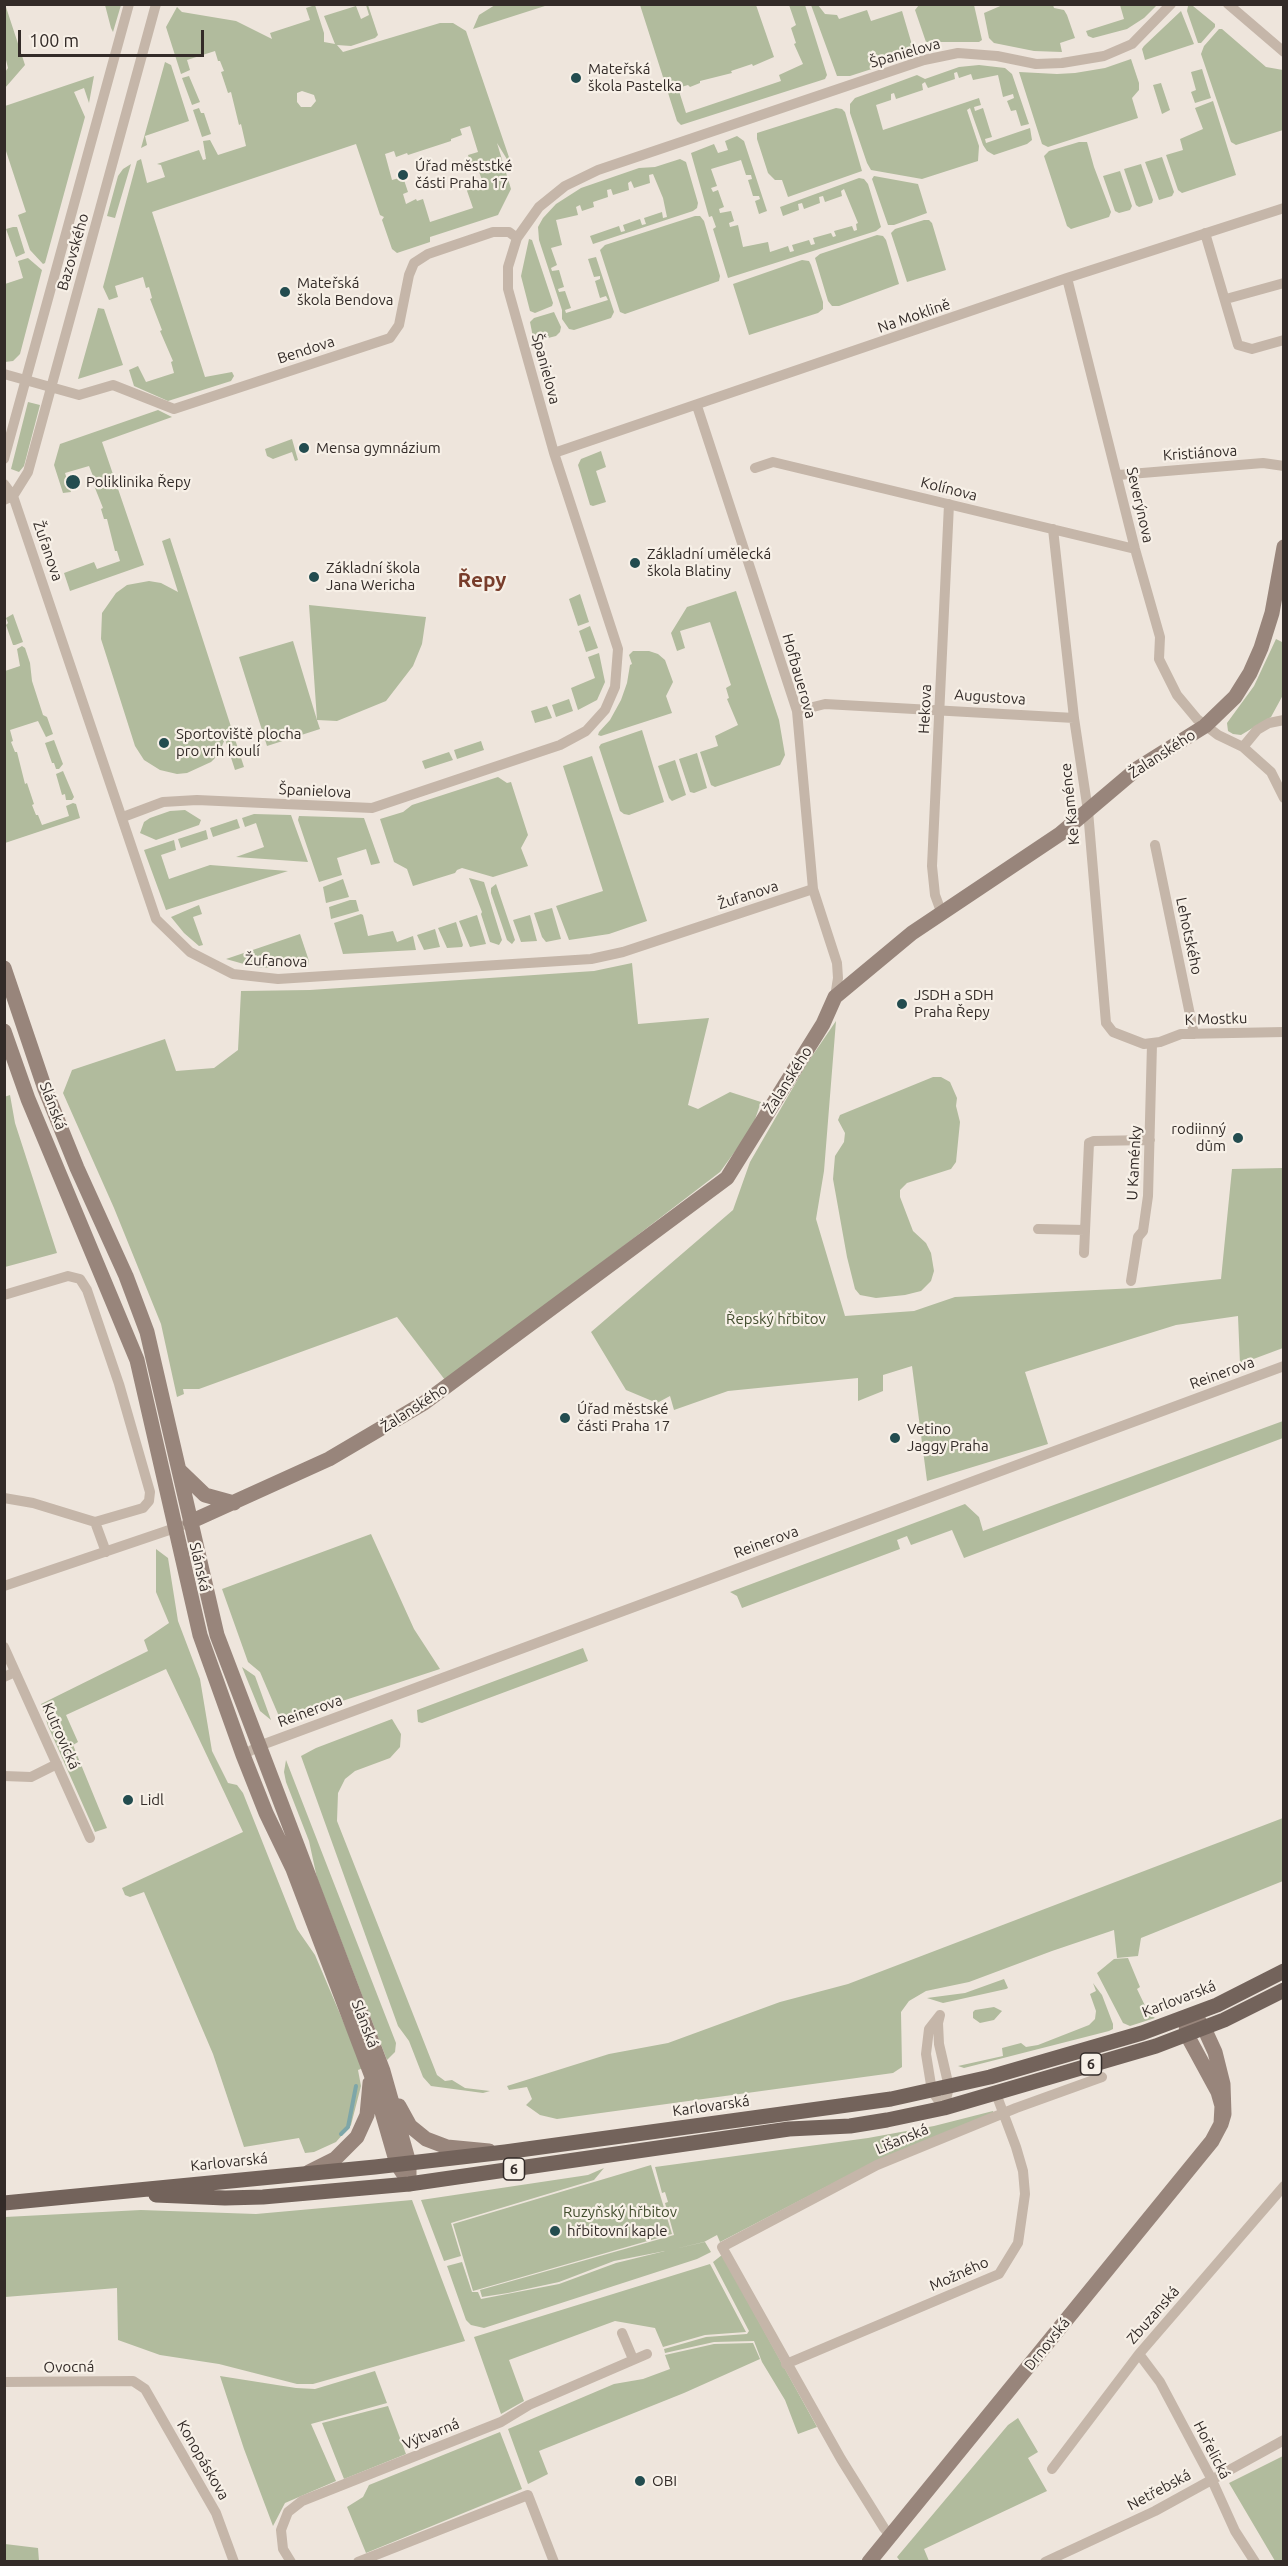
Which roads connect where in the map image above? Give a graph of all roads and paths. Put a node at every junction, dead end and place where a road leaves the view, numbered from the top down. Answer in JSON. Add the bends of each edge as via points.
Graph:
{"nodes":[{"id":1,"x":129,"y":4,"type":"edge"},
{"id":2,"x":156,"y":4,"type":"edge"},
{"id":3,"x":1171,"y":4,"type":"edge"},
{"id":4,"x":1228,"y":4,"type":"edge"},
{"id":5,"x":1284,"y":52,"type":"edge"},
{"id":6,"x":1284,"y":208,"type":"edge"},
{"id":7,"x":1205,"y":233,"type":"junction"},
{"id":8,"x":518,"y":238,"type":"junction"},
{"id":9,"x":1067,"y":278,"type":"junction"},
{"id":10,"x":1284,"y":283,"type":"edge"},
{"id":11,"x":1226,"y":299,"type":"junction"},
{"id":12,"x":1284,"y":340,"type":"edge"},
{"id":13,"x":4,"y":374,"type":"edge"},
{"id":14,"x":27,"y":380,"type":"junction"},
{"id":15,"x":50,"y":387,"type":"junction"},
{"id":16,"x":697,"y":406,"type":"junction"},
{"id":17,"x":554,"y":453,"type":"junction"},
{"id":18,"x":4,"y":459,"type":"edge"},
{"id":19,"x":1284,"y":466,"type":"edge"},
{"id":20,"x":755,"y":468,"type":"dead end"},
{"id":21,"x":1118,"y":475,"type":"junction"},
{"id":22,"x":4,"y":483,"type":"edge"},
{"id":23,"x":9,"y":498,"type":"edge"},
{"id":24,"x":950,"y":504,"type":"junction"},
{"id":25,"x":1053,"y":529,"type":"junction"},
{"id":26,"x":1284,"y":547,"type":"edge"},
{"id":27,"x":1135,"y":549,"type":"junction"},
{"id":28,"x":940,"y":709,"type":"junction"},
{"id":29,"x":797,"y":711,"type":"junction"},
{"id":30,"x":1074,"y":718,"type":"junction"},
{"id":31,"x":1284,"y":720,"type":"edge"},
{"id":32,"x":1205,"y":726,"type":"junction"},
{"id":33,"x":1243,"y":747,"type":"junction"},
{"id":34,"x":1284,"y":798,"type":"edge"},
{"id":35,"x":1088,"y":811,"type":"junction"},
{"id":36,"x":123,"y":817,"type":"junction"},
{"id":37,"x":1155,"y":845,"type":"dead end"},
{"id":38,"x":813,"y":889,"type":"junction"},
{"id":39,"x":942,"y":914,"type":"junction"},
{"id":40,"x":4,"y":968,"type":"edge"},
{"id":41,"x":836,"y":997,"type":"junction"},
{"id":42,"x":4,"y":1030,"type":"edge"},
{"id":43,"x":1284,"y":1032,"type":"edge"},
{"id":44,"x":1194,"y":1034,"type":"junction"},
{"id":45,"x":1152,"y":1044,"type":"junction"},
{"id":46,"x":1150,"y":1140,"type":"junction"},
{"id":47,"x":1038,"y":1229,"type":"dead end"},
{"id":48,"x":1085,"y":1230,"type":"junction"},
{"id":49,"x":1084,"y":1253,"type":"dead end"},
{"id":50,"x":1131,"y":1281,"type":"dead end"},
{"id":51,"x":4,"y":1295,"type":"edge"},
{"id":52,"x":1284,"y":1366,"type":"edge"},
{"id":53,"x":178,"y":1468,"type":"junction"},
{"id":54,"x":4,"y":1498,"type":"edge"},
{"id":55,"x":234,"y":1503,"type":"junction"},
{"id":56,"x":95,"y":1522,"type":"junction"},
{"id":57,"x":182,"y":1525,"type":"junction"},
{"id":58,"x":106,"y":1552,"type":"junction"},
{"id":59,"x":4,"y":1586,"type":"edge"},
{"id":60,"x":4,"y":1647,"type":"edge"},
{"id":61,"x":15,"y":1672,"type":"junction"},
{"id":62,"x":4,"y":1677,"type":"edge"},
{"id":63,"x":259,"y":1746,"type":"junction"},
{"id":64,"x":243,"y":1755,"type":"junction"},
{"id":65,"x":57,"y":1764,"type":"junction"},
{"id":66,"x":4,"y":1776,"type":"edge"},
{"id":67,"x":90,"y":1838,"type":"dead end"},
{"id":68,"x":1284,"y":1971,"type":"edge"},
{"id":69,"x":1284,"y":1990,"type":"edge"},
{"id":70,"x":1189,"y":2016,"type":"junction"},
{"id":71,"x":1204,"y":2028,"type":"junction"},
{"id":72,"x":1187,"y":2035,"type":"junction"},
{"id":73,"x":377,"y":2072,"type":"junction"},
{"id":74,"x":1102,"y":2077,"type":"dead end"},
{"id":75,"x":949,"y":2086,"type":"junction"},
{"id":76,"x":932,"y":2091,"type":"junction"},
{"id":77,"x":994,"y":2091,"type":"junction"},
{"id":78,"x":944,"y":2108,"type":"junction"},
{"id":79,"x":1003,"y":2113,"type":"junction"},
{"id":80,"x":1221,"y":2124,"type":"junction"},
{"id":81,"x":505,"y":2152,"type":"junction"},
{"id":82,"x":403,"y":2164,"type":"junction"},
{"id":83,"x":307,"y":2173,"type":"junction"},
{"id":84,"x":409,"y":2184,"type":"junction"},
{"id":85,"x":1284,"y":2186,"type":"edge"},
{"id":86,"x":123,"y":2192,"type":"junction"},
{"id":87,"x":4,"y":2203,"type":"edge"},
{"id":88,"x":622,"y":2333,"type":"dead end"},
{"id":89,"x":647,"y":2354,"type":"dead end"},
{"id":90,"x":1139,"y":2354,"type":"junction"},
{"id":91,"x":633,"y":2359,"type":"junction"},
{"id":92,"x":786,"y":2364,"type":"junction"},
{"id":93,"x":133,"y":2381,"type":"joint"},
{"id":94,"x":4,"y":2382,"type":"edge"},
{"id":95,"x":1284,"y":2440,"type":"edge"},
{"id":96,"x":1052,"y":2469,"type":"dead end"},
{"id":97,"x":1211,"y":2478,"type":"junction"},
{"id":98,"x":890,"y":2535,"type":"junction"},
{"id":99,"x":234,"y":2562,"type":"edge"},
{"id":100,"x":291,"y":2562,"type":"edge"},
{"id":101,"x":358,"y":2562,"type":"edge"},
{"id":102,"x":554,"y":2562,"type":"edge"},
{"id":103,"x":870,"y":2562,"type":"edge"},
{"id":104,"x":1046,"y":2562,"type":"edge"},
{"id":105,"x":1255,"y":2562,"type":"edge"}],
"edges":[{"from":1,"to":14,"type":"street","name":"Bazovského"},
{"from":2,"to":15,"type":"street","name":"Bazovského"},
{"from":3,"to":8,"type":"street","name":"Španielova","via":[[1132,44],[1104,56],[1036,64],[958,54],[924,60],[598,170],[565,186],[539,207]]},
{"from":4,"to":5,"type":"street"},
{"from":6,"to":7,"type":"street","name":"Na Moklině"},
{"from":7,"to":9,"type":"street","name":"Na Moklině"},
{"from":7,"to":11,"type":"street"},
{"from":8,"to":15,"type":"street","name":"Bendova","via":[[509,232],[493,232],[428,254],[414,263],[399,325],[390,338],[174,409],[113,385],[78,395]]},
{"from":8,"to":17,"type":"street","name":"Španielova","via":[[508,267],[508,289]]},
{"from":9,"to":16,"type":"street","name":"Na Moklině"},
{"from":9,"to":21,"type":"street","name":"Severýnova"},
{"from":10,"to":11,"type":"street"},
{"from":11,"to":12,"type":"street","via":[[1238,345],[1252,349]]},
{"from":13,"to":14,"type":"street","name":"Bendova"},
{"from":14,"to":15,"type":"street","name":"Bendova"},
{"from":14,"to":18,"type":"street","name":"Bazovského"},
{"from":15,"to":23,"type":"street","name":"Bazovského","via":[[28,472]]},
{"from":16,"to":17,"type":"street","name":"Na Moklině"},
{"from":16,"to":29,"type":"street","name":"Hofbauerova"},
{"from":17,"to":36,"type":"street","name":"Španielova","via":[[618,649],[615,687],[605,710],[586,731],[560,745],[372,808],[197,800],[163,802]]},
{"from":19,"to":21,"type":"street","name":"Kristiánova","via":[[1263,463]]},
{"from":20,"to":24,"type":"street","name":"Kolínova","via":[[773,462]]},
{"from":21,"to":27,"type":"street","name":"Severýnova"},
{"from":22,"to":23,"type":"street","name":"Žufanova"},
{"from":23,"to":36,"type":"street","name":"Žufanova"},
{"from":24,"to":25,"type":"street","name":"Kolínova"},
{"from":24,"to":28,"type":"street","name":"Hekova"},
{"from":25,"to":27,"type":"street","name":"Kolínova"},
{"from":25,"to":30,"type":"street","name":"Ke Kaménce"},
{"from":26,"to":32,"type":"main road","name":"Žalanského","via":[[1262,648],[1235,697]]},
{"from":27,"to":32,"type":"street","name":"Severýnova","via":[[1160,637],[1159,659],[1177,694]]},
{"from":28,"to":29,"type":"street","name":"Augustova","via":[[825,704]]},
{"from":28,"to":30,"type":"street","name":"Augustova"},
{"from":28,"to":39,"type":"street","name":"Hekova","via":[[932,866]]},
{"from":29,"to":38,"type":"street","name":"Hofbauerova"},
{"from":30,"to":35,"type":"street","name":"Ke Kaménce"},
{"from":31,"to":33,"type":"street","via":[[1257,730]]},
{"from":32,"to":33,"type":"street"},
{"from":32,"to":35,"type":"main road","name":"Žalanského","via":[[1138,768]]},
{"from":33,"to":34,"type":"street","via":[[1271,772]]},
{"from":35,"to":39,"type":"main road","name":"Žalanského"},
{"from":35,"to":45,"type":"street","name":"Ke Kaménce","via":[[1106,1023],[1124,1038]]},
{"from":36,"to":38,"type":"street","name":"Žufanova","via":[[156,919],[190,952],[233,974],[278,979],[591,959]]},
{"from":37,"to":44,"type":"street","name":"Lehotského"},
{"from":38,"to":41,"type":"street","name":"Hofbauerova","via":[[837,963]]},
{"from":39,"to":41,"type":"main road","name":"Žalanského","via":[[912,933]]},
{"from":40,"to":53,"type":"main road","name":"Slánská","via":[[45,1089],[147,1332]]},
{"from":41,"to":55,"type":"main road","name":"Žalanského","via":[[824,1024],[728,1178],[424,1403],[329,1459]]},
{"from":42,"to":57,"type":"main road","name":"Slánská","via":[[32,1109],[137,1360]]},
{"from":43,"to":44,"type":"street","name":"K Mostku"},
{"from":44,"to":45,"type":"street","name":"K Mostku"},
{"from":45,"to":46,"type":"street","name":"U Kaménky"},
{"from":46,"to":48,"type":"street","via":[[1089,1143]]},
{"from":46,"to":50,"type":"street","name":"U Kaménky","via":[[1148,1196]]},
{"from":47,"to":48,"type":"street"},
{"from":48,"to":49,"type":"street"},
{"from":51,"to":56,"type":"street","via":[[68,1276],[80,1279],[87,1290],[150,1492],[143,1508]]},
{"from":52,"to":63,"type":"street","name":"Reinerova"},
{"from":53,"to":55,"type":"main road","via":[[205,1495]]},
{"from":53,"to":57,"type":"main road","name":"Slánská"},
{"from":54,"to":56,"type":"street"},
{"from":55,"to":57,"type":"main road","name":"Žalanského"},
{"from":56,"to":58,"type":"street"},
{"from":57,"to":58,"type":"street"},
{"from":57,"to":63,"type":"main road","name":"Slánská","via":[[217,1635]]},
{"from":57,"to":64,"type":"main road","name":"Slánská","via":[[194,1619]]},
{"from":58,"to":59,"type":"street"},
{"from":60,"to":61,"type":"street","name":"Kutrovická"},
{"from":61,"to":62,"type":"street"},
{"from":61,"to":65,"type":"street","name":"Kutrovická"},
{"from":63,"to":64,"type":"street","name":"Reinerova"},
{"from":63,"to":73,"type":"main road","name":"Slánská"},
{"from":64,"to":73,"type":"main road","name":"Slánská"},
{"from":65,"to":66,"type":"street","via":[[31,1777]]},
{"from":65,"to":67,"type":"street","name":"Kutrovická"},
{"from":68,"to":70,"type":"main road","name":"Karlovarská","number":"6"},
{"from":69,"to":71,"type":"main road","name":"Karlovarská","number":"6"},
{"from":70,"to":71,"type":"main road"},
{"from":70,"to":72,"type":"main road","via":[[1185,2024]]},
{"from":70,"to":75,"type":"main road","name":"Karlovarská","number":"6"},
{"from":71,"to":72,"type":"main road","name":"Karlovarská","number":"6"},
{"from":71,"to":80,"type":"main road","name":"Drnovská","via":[[1224,2085]]},
{"from":72,"to":77,"type":"main road","name":"Karlovarská","number":"6"},
{"from":72,"to":80,"type":"main road","via":[[1218,2092]]},
{"from":73,"to":81,"type":"main road","via":[[419,2135],[447,2147]]},
{"from":73,"to":82,"type":"main road","name":"Slánská"},
{"from":73,"to":83,"type":"main road","via":[[367,2115],[357,2137],[335,2159]]},
{"from":74,"to":79,"type":"street","name":"Lišanská"},
{"from":75,"to":76,"type":"main road","name":"Karlovarská","number":"6"},
{"from":75,"to":76,"type":"street","via":[[939,2044],[940,2015],[929,2029],[926,2042]]},
{"from":75,"to":78,"type":"street"},
{"from":76,"to":78,"type":"street"},
{"from":76,"to":81,"type":"main road","name":"Karlovarská","number":"6","via":[[851,2106]]},
{"from":77,"to":78,"type":"main road","name":"Karlovarská","number":"6"},
{"from":77,"to":79,"type":"street","name":"Možného"},
{"from":78,"to":84,"type":"main road","name":"Karlovarská","number":"6","via":[[850,2126],[789,2129]]},
{"from":79,"to":92,"type":"street","name":"Možného","via":[[1023,2171],[1026,2194],[1018,2243],[999,2274]]},
{"from":79,"to":92,"type":"street","name":"Lišanská","via":[[877,2165],[722,2247]]},
{"from":80,"to":98,"type":"main road","name":"Drnovská","via":[[1204,2152]]},
{"from":81,"to":82,"type":"main road","name":"Karlovarská","number":"6"},
{"from":82,"to":83,"type":"main road","name":"Karlovarská","number":"6"},
{"from":82,"to":84,"type":"main road","name":"Slánská"},
{"from":83,"to":86,"type":"main road","name":"Karlovarská","number":"6"},
{"from":84,"to":86,"type":"main road","name":"Karlovarská","number":"6","via":[[225,2198]]},
{"from":85,"to":90,"type":"street","name":"Zbuzanská"},
{"from":86,"to":87,"type":"main road","name":"Karlovarská","number":"6"},
{"from":88,"to":91,"type":"street"},
{"from":89,"to":91,"type":"street","name":"Výtvarná"},
{"from":90,"to":96,"type":"street","name":"Zbuzanská"},
{"from":90,"to":97,"type":"street","name":"Hořelická","via":[[1160,2382]]},
{"from":91,"to":100,"type":"street","name":"Výtvarná","via":[[529,2405],[501,2422],[302,2501],[288,2512],[281,2530],[283,2549]]},
{"from":92,"to":98,"type":"street"},
{"from":93,"to":94,"type":"street","name":"Ovocná"},
{"from":93,"to":99,"type":"street","name":"Konopáskova","via":[[145,2389],[216,2513]]},
{"from":95,"to":97,"type":"street","name":"Netřebská"},
{"from":97,"to":104,"type":"street","name":"Netřebská","via":[[1155,2511]]},
{"from":97,"to":105,"type":"street","name":"Hořelická","via":[[1235,2531]]},
{"from":98,"to":103,"type":"main road","name":"Drnovská"},
{"from":101,"to":102,"type":"street","via":[[528,2495]]}]}
